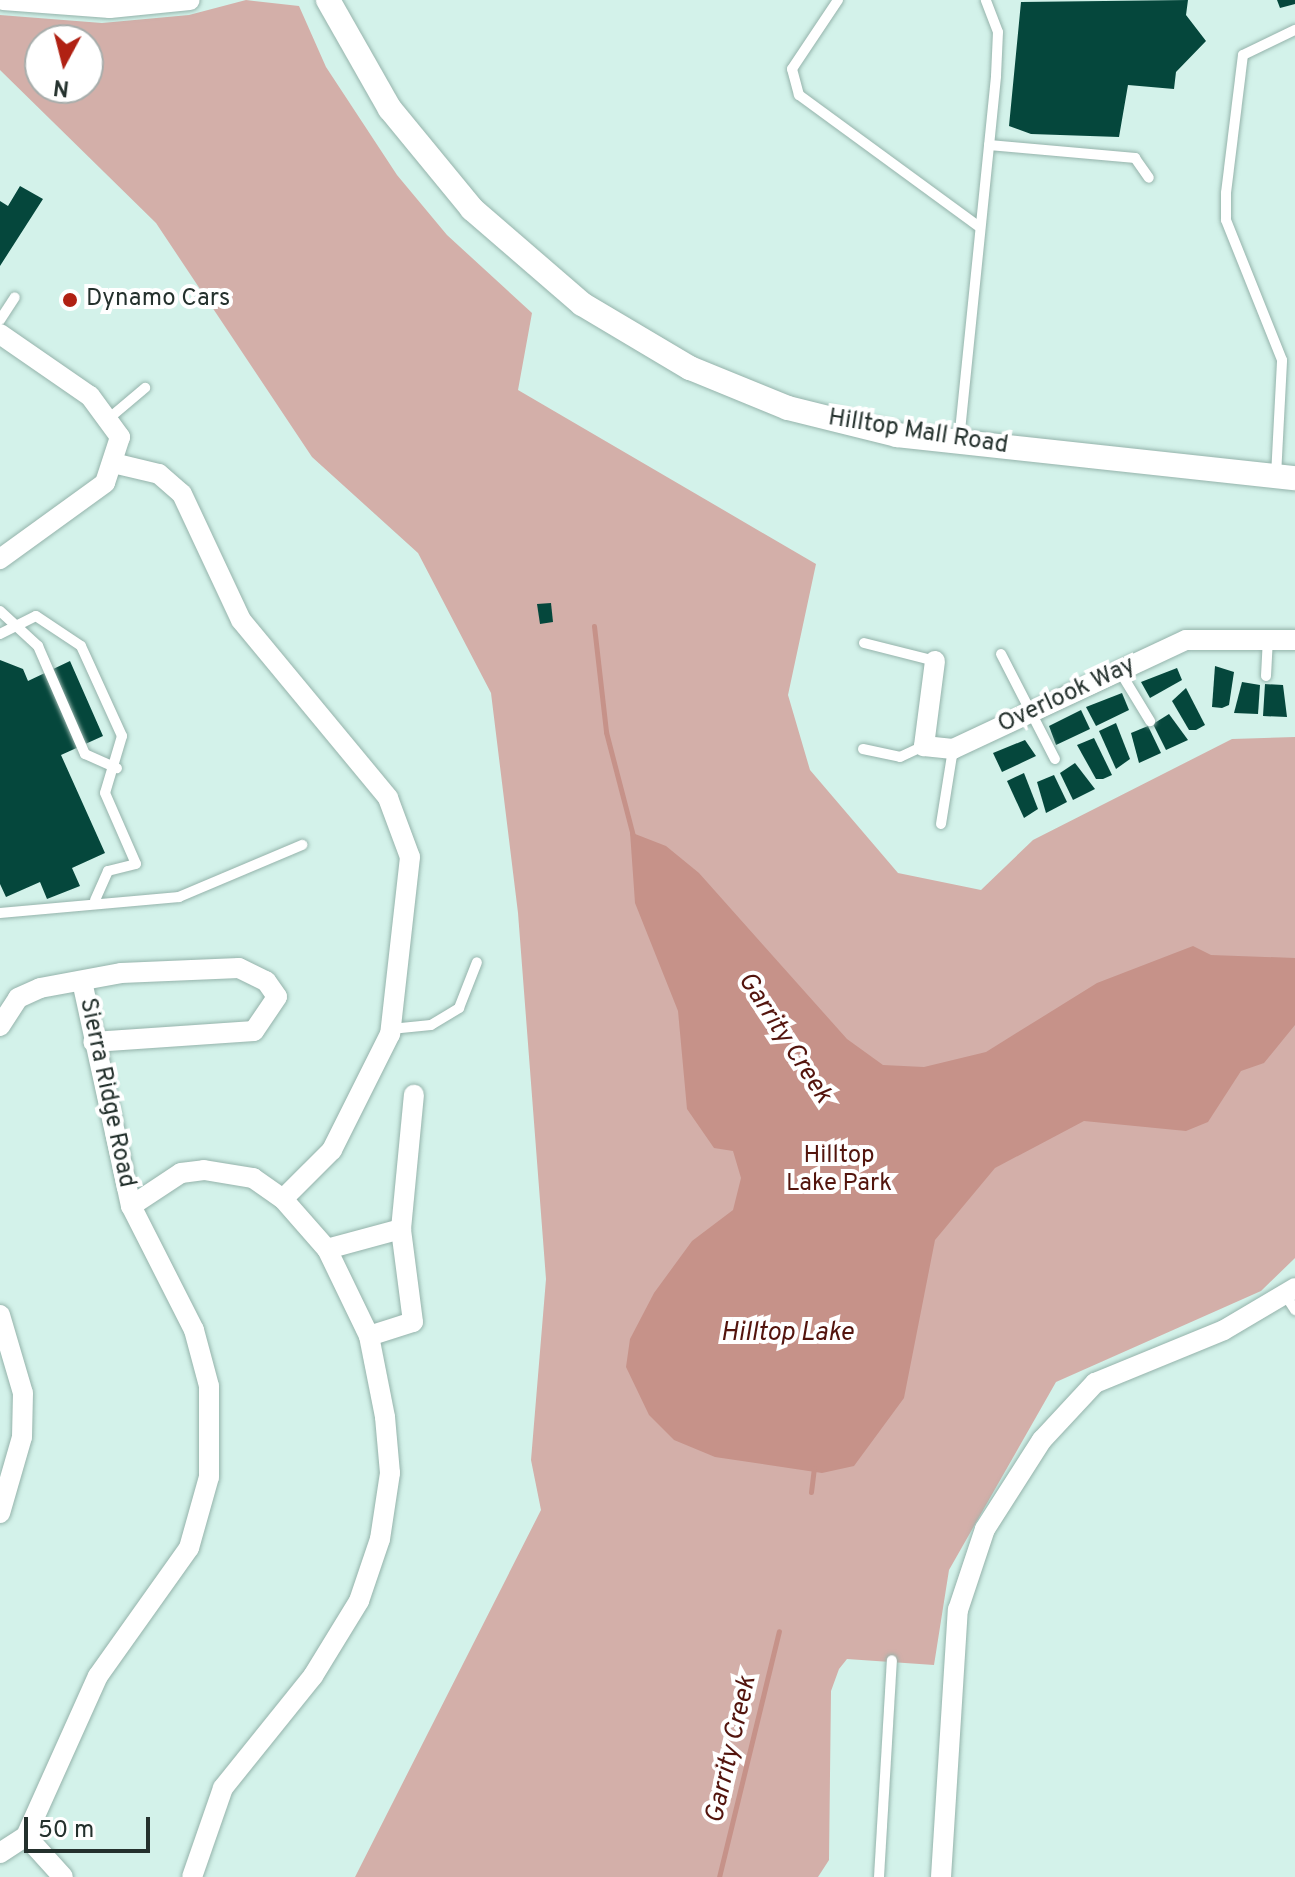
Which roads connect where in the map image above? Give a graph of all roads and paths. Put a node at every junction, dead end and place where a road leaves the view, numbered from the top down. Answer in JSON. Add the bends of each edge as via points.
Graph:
{"nodes":[{"id":1,"x":3,"y":0,"type":"edge"},
{"id":2,"x":190,"y":0,"type":"edge"},
{"id":3,"x":328,"y":0,"type":"edge"},
{"id":4,"x":838,"y":0,"type":"edge"},
{"id":5,"x":986,"y":0,"type":"edge"},
{"id":6,"x":1295,"y":30,"type":"edge"},
{"id":7,"x":989,"y":145,"type":"junction"},
{"id":8,"x":1149,"y":178,"type":"dead end"},
{"id":9,"x":978,"y":226,"type":"junction"},
{"id":10,"x":15,"y":297,"type":"dead end"},
{"id":11,"x":0,"y":320,"type":"edge"},
{"id":12,"x":0,"y":334,"type":"edge"},
{"id":13,"x":145,"y":388,"type":"dead end"},
{"id":14,"x":107,"y":420,"type":"junction"},
{"id":15,"x":958,"y":443,"type":"junction"},
{"id":16,"x":113,"y":463,"type":"junction"},
{"id":17,"x":1286,"y":477,"type":"edge"},
{"id":18,"x":0,"y":559,"type":"edge"},
{"id":19,"x":0,"y":611,"type":"edge"},
{"id":20,"x":14,"y":627,"type":"junction"},
{"id":21,"x":0,"y":634,"type":"edge"},
{"id":22,"x":1295,"y":640,"type":"edge"},
{"id":23,"x":1268,"y":641,"type":"junction"},
{"id":24,"x":864,"y":643,"type":"dead end"},
{"id":25,"x":1001,"y":654,"type":"dead end"},
{"id":26,"x":935,"y":661,"type":"joint"},
{"id":27,"x":1119,"y":670,"type":"junction"},
{"id":28,"x":1266,"y":676,"type":"dead end"},
{"id":29,"x":1030,"y":712,"type":"junction"},
{"id":30,"x":1150,"y":721,"type":"dead end"},
{"id":31,"x":924,"y":746,"type":"junction"},
{"id":32,"x":863,"y":749,"type":"dead end"},
{"id":33,"x":953,"y":749,"type":"junction"},
{"id":34,"x":1055,"y":759,"type":"dead end"},
{"id":35,"x":117,"y":768,"type":"junction"},
{"id":36,"x":941,"y":824,"type":"dead end"},
{"id":37,"x":302,"y":845,"type":"dead end"},
{"id":38,"x":95,"y":900,"type":"junction"},
{"id":39,"x":0,"y":913,"type":"edge"},
{"id":40,"x":477,"y":962,"type":"dead end"},
{"id":41,"x":83,"y":985,"type":"junction"},
{"id":42,"x":0,"y":1026,"type":"edge"},
{"id":43,"x":391,"y":1029,"type":"junction"},
{"id":44,"x":93,"y":1042,"type":"junction"},
{"id":45,"x":414,"y":1095,"type":"dead end"},
{"id":46,"x":283,"y":1199,"type":"junction"},
{"id":47,"x":131,"y":1206,"type":"junction"},
{"id":48,"x":401,"y":1229,"type":"junction"},
{"id":49,"x":327,"y":1249,"type":"junction"},
{"id":50,"x":1292,"y":1298,"type":"edge"},
{"id":51,"x":0,"y":1315,"type":"edge"},
{"id":52,"x":369,"y":1336,"type":"junction"},
{"id":53,"x":0,"y":1513,"type":"edge"},
{"id":54,"x":892,"y":1660,"type":"dead end"},
{"id":55,"x":26,"y":1836,"type":"junction"},
{"id":56,"x":0,"y":1853,"type":"edge"},
{"id":57,"x":63,"y":1877,"type":"edge"},
{"id":58,"x":192,"y":1877,"type":"edge"},
{"id":59,"x":879,"y":1877,"type":"edge"},
{"id":60,"x":941,"y":1877,"type":"edge"}],
"edges":[{"from":1,"to":2,"type":"street","via":[[91,8]]},
{"from":3,"to":15,"type":"street","name":"Hilltop Mall Road","via":[[371,79],[430,162],[501,238],[582,304],[690,368],[767,401],[850,425]]},
{"from":4,"to":9,"type":"lane","via":[[792,69],[799,95]]},
{"from":5,"to":7,"type":"lane","via":[[998,32]]},
{"from":6,"to":17,"type":"lane","via":[[1243,55],[1226,193],[1226,220],[1282,360]]},
{"from":7,"to":8,"type":"lane","via":[[1135,158]]},
{"from":7,"to":9,"type":"lane"},
{"from":9,"to":15,"type":"lane"},
{"from":10,"to":11,"type":"lane"},
{"from":12,"to":14,"type":"street","via":[[90,396]]},
{"from":13,"to":14,"type":"lane"},
{"from":14,"to":16,"type":"street","via":[[120,437]]},
{"from":15,"to":17,"type":"street","name":"Hilltop Mall Road"},
{"from":16,"to":18,"type":"street","via":[[105,483]]},
{"from":16,"to":43,"type":"street","via":[[159,474],[182,494],[241,620],[388,798],[410,857],[411,884]]},
{"from":19,"to":20,"type":"lane"},
{"from":20,"to":21,"type":"lane"},
{"from":20,"to":35,"type":"lane","via":[[38,646],[85,754]]},
{"from":20,"to":35,"type":"lane","via":[[36,616],[81,646],[122,736]]},
{"from":22,"to":23,"type":"street","name":"Overlook Way"},
{"from":23,"to":27,"type":"street","name":"Overlook Way","via":[[1186,640]]},
{"from":23,"to":28,"type":"lane"},
{"from":24,"to":26,"type":"lane"},
{"from":25,"to":29,"type":"lane"},
{"from":26,"to":31,"type":"street"},
{"from":27,"to":29,"type":"street","name":"Overlook Way"},
{"from":27,"to":30,"type":"lane"},
{"from":29,"to":33,"type":"street","name":"Overlook Way"},
{"from":29,"to":34,"type":"lane"},
{"from":31,"to":32,"type":"lane","via":[[900,757]]},
{"from":31,"to":33,"type":"street"},
{"from":33,"to":36,"type":"lane"},
{"from":35,"to":38,"type":"lane","via":[[105,793],[136,864],[108,871]]},
{"from":37,"to":38,"type":"lane","via":[[179,897]]},
{"from":38,"to":39,"type":"lane"},
{"from":40,"to":43,"type":"lane","via":[[452,1013],[431,1025]]},
{"from":41,"to":42,"type":"street","name":"Sierra Ridge Road","via":[[40,988],[18,998]]},
{"from":41,"to":44,"type":"street","name":"Sierra Ridge Road"},
{"from":41,"to":44,"type":"street","via":[[121,973],[239,968],[266,981],[277,997],[271,1016],[254,1031]]},
{"from":43,"to":46,"type":"street","via":[[363,1100],[332,1150]]},
{"from":44,"to":47,"type":"street","name":"Sierra Ridge Road"},
{"from":45,"to":48,"type":"street"},
{"from":46,"to":47,"type":"street","name":"Sierra Ridge Road","via":[[253,1178],[204,1170],[181,1173]]},
{"from":46,"to":49,"type":"street","name":"Sierra Ridge Road"},
{"from":47,"to":55,"type":"street","name":"Sierra Ridge Road","via":[[194,1330],[209,1386],[209,1477],[189,1548],[98,1676]]},
{"from":48,"to":49,"type":"street"},
{"from":48,"to":52,"type":"street","via":[[413,1322]]},
{"from":49,"to":52,"type":"street","name":"Sierra Ridge Road"},
{"from":50,"to":60,"type":"street","via":[[1095,1383],[1042,1440],[985,1529],[958,1610]]},
{"from":51,"to":53,"type":"street","via":[[23,1393],[22,1437]]},
{"from":52,"to":58,"type":"street","name":"Sierra Ridge Road","via":[[390,1473],[380,1539],[359,1601],[313,1676],[223,1788]]},
{"from":54,"to":59,"type":"lane"},
{"from":55,"to":56,"type":"street"},
{"from":55,"to":57,"type":"street"}]}
